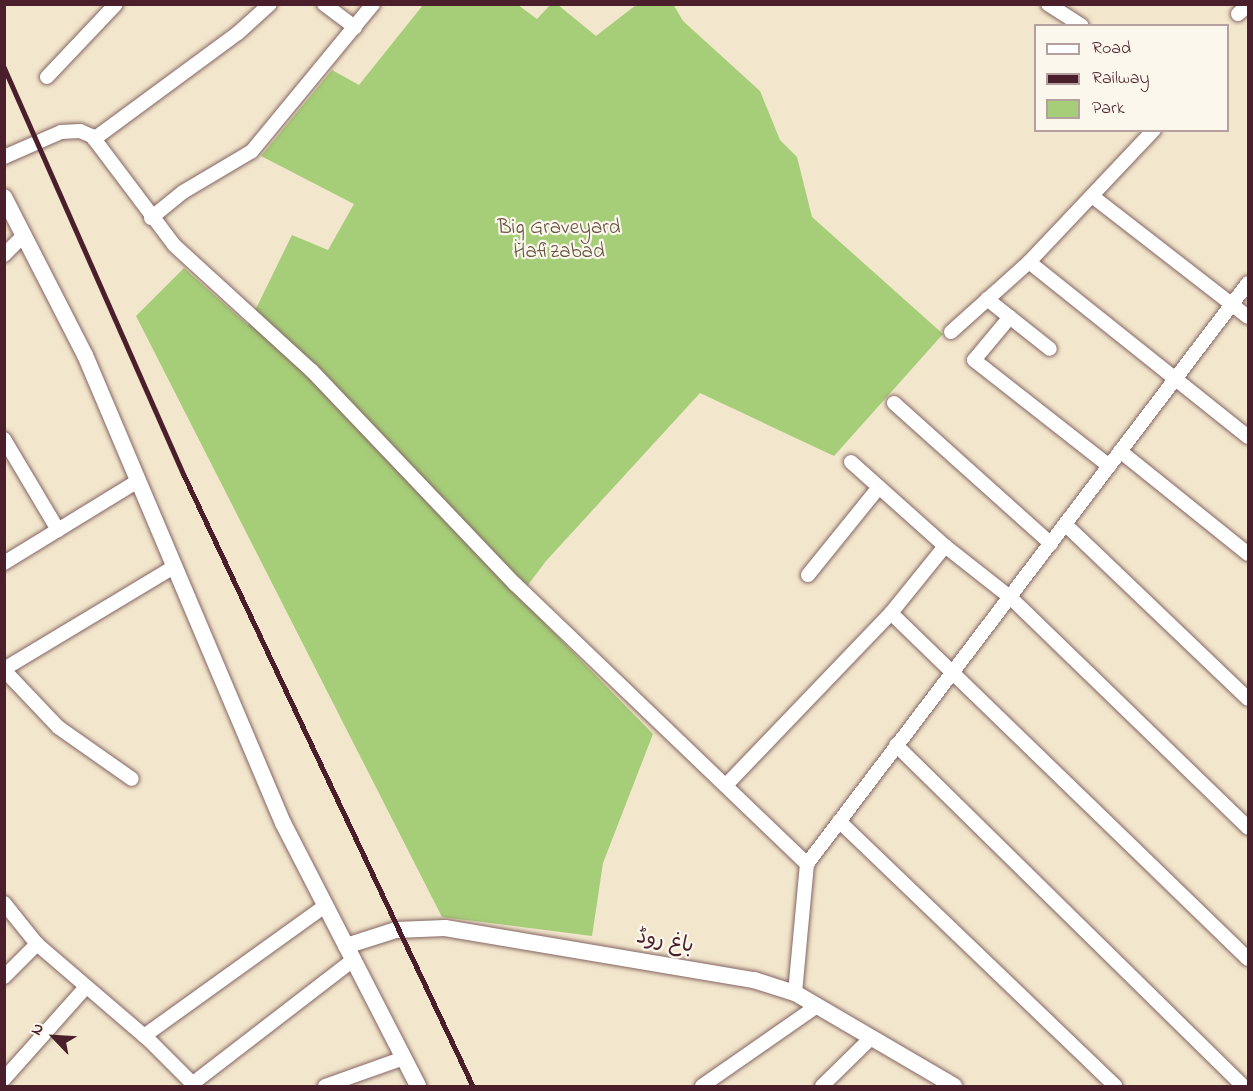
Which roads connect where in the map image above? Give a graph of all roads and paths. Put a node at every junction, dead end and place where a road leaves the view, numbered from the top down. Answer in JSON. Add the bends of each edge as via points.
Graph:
{"nodes":[{"id":1,"x":116,"y":4,"type":"edge"},
{"id":2,"x":270,"y":4,"type":"edge"},
{"id":3,"x":324,"y":4,"type":"edge"},
{"id":4,"x":373,"y":4,"type":"edge"},
{"id":5,"x":1048,"y":4,"type":"edge"},
{"id":6,"x":1079,"y":24,"type":"edge"},
{"id":7,"x":355,"y":27,"type":"junction"},
{"id":8,"x":47,"y":77,"type":"dead end"},
{"id":9,"x":1152,"y":132,"type":"edge"},
{"id":10,"x":94,"y":139,"type":"junction"},
{"id":11,"x":4,"y":157,"type":"edge"},
{"id":12,"x":1092,"y":196,"type":"junction"},
{"id":13,"x":4,"y":197,"type":"edge"},
{"id":14,"x":151,"y":218,"type":"junction"},
{"id":15,"x":23,"y":236,"type":"junction"},
{"id":16,"x":4,"y":255,"type":"edge"},
{"id":17,"x":1029,"y":262,"type":"junction"},
{"id":18,"x":1248,"y":283,"type":"edge"},
{"id":19,"x":987,"y":299,"type":"junction"},
{"id":20,"x":1232,"y":305,"type":"junction"},
{"id":21,"x":1010,"y":317,"type":"junction"},
{"id":22,"x":1248,"y":317,"type":"edge"},
{"id":23,"x":951,"y":332,"type":"dead end"},
{"id":24,"x":1050,"y":349,"type":"dead end"},
{"id":25,"x":1175,"y":380,"type":"junction"},
{"id":26,"x":894,"y":403,"type":"dead end"},
{"id":27,"x":1248,"y":437,"type":"edge"},
{"id":28,"x":4,"y":439,"type":"edge"},
{"id":29,"x":1120,"y":451,"type":"junction"},
{"id":30,"x":851,"y":462,"type":"dead end"},
{"id":31,"x":1109,"y":466,"type":"junction"},
{"id":32,"x":138,"y":482,"type":"junction"},
{"id":33,"x":879,"y":487,"type":"junction"},
{"id":34,"x":1067,"y":526,"type":"junction"},
{"id":35,"x":58,"y":530,"type":"junction"},
{"id":36,"x":1051,"y":544,"type":"junction"},
{"id":37,"x":945,"y":546,"type":"junction"},
{"id":38,"x":1248,"y":554,"type":"edge"},
{"id":39,"x":4,"y":563,"type":"edge"},
{"id":40,"x":174,"y":567,"type":"junction"},
{"id":41,"x":808,"y":575,"type":"dead end"},
{"id":42,"x":1011,"y":598,"type":"junction"},
{"id":43,"x":891,"y":613,"type":"junction"},
{"id":44,"x":4,"y":670,"type":"edge"},
{"id":45,"x":953,"y":671,"type":"junction"},
{"id":46,"x":1248,"y":699,"type":"edge"},
{"id":47,"x":896,"y":745,"type":"junction"},
{"id":48,"x":132,"y":779,"type":"dead end"},
{"id":49,"x":727,"y":784,"type":"junction"},
{"id":50,"x":839,"y":821,"type":"junction"},
{"id":51,"x":1248,"y":828,"type":"edge"},
{"id":52,"x":807,"y":864,"type":"junction"},
{"id":53,"x":4,"y":903,"type":"edge"},
{"id":54,"x":326,"y":906,"type":"junction"},
{"id":55,"x":37,"y":944,"type":"junction"},
{"id":56,"x":349,"y":953,"type":"junction"},
{"id":57,"x":1248,"y":959,"type":"edge"},
{"id":58,"x":4,"y":977,"type":"edge"},
{"id":59,"x":85,"y":988,"type":"junction"},
{"id":60,"x":795,"y":993,"type":"junction"},
{"id":61,"x":818,"y":1006,"type":"junction"},
{"id":62,"x":144,"y":1036,"type":"junction"},
{"id":63,"x":872,"y":1038,"type":"junction"},
{"id":64,"x":404,"y":1058,"type":"junction"},
{"id":65,"x":4,"y":1079,"type":"edge"},
{"id":66,"x":193,"y":1085,"type":"edge"},
{"id":67,"x":325,"y":1086,"type":"edge"},
{"id":68,"x":418,"y":1086,"type":"edge"},
{"id":69,"x":702,"y":1086,"type":"edge"},
{"id":70,"x":822,"y":1086,"type":"edge"},
{"id":71,"x":954,"y":1086,"type":"edge"},
{"id":72,"x":1115,"y":1086,"type":"edge"},
{"id":73,"x":1243,"y":1086,"type":"edge"}],
"edges":[{"from":1,"to":8,"type":"street"},
{"from":2,"to":10,"type":"street","via":[[238,33]]},
{"from":3,"to":7,"type":"street"},
{"from":4,"to":7,"type":"street"},
{"from":5,"to":6,"type":"street"},
{"from":7,"to":14,"type":"street","via":[[252,151],[183,192]]},
{"from":9,"to":12,"type":"street"},
{"from":10,"to":11,"type":"street","via":[[80,131],[61,132]]},
{"from":10,"to":14,"type":"street"},
{"from":12,"to":17,"type":"street"},
{"from":12,"to":20,"type":"street"},
{"from":13,"to":15,"type":"street"},
{"from":14,"to":49,"type":"street","via":[[174,245],[312,371],[516,584]]},
{"from":15,"to":16,"type":"street"},
{"from":15,"to":32,"type":"street","via":[[85,355]]},
{"from":17,"to":19,"type":"street"},
{"from":17,"to":25,"type":"street"},
{"from":18,"to":20,"type":"street"},
{"from":19,"to":21,"type":"street"},
{"from":19,"to":23,"type":"street"},
{"from":20,"to":22,"type":"street"},
{"from":20,"to":25,"type":"street"},
{"from":21,"to":24,"type":"street"},
{"from":21,"to":31,"type":"street","via":[[974,360]]},
{"from":25,"to":27,"type":"street"},
{"from":25,"to":29,"type":"street"},
{"from":26,"to":36,"type":"street"},
{"from":28,"to":35,"type":"street"},
{"from":29,"to":31,"type":"street"},
{"from":29,"to":38,"type":"street"},
{"from":30,"to":33,"type":"street"},
{"from":31,"to":34,"type":"street"},
{"from":32,"to":35,"type":"street"},
{"from":32,"to":40,"type":"street"},
{"from":33,"to":37,"type":"street"},
{"from":33,"to":41,"type":"street"},
{"from":34,"to":36,"type":"street"},
{"from":34,"to":46,"type":"street"},
{"from":35,"to":39,"type":"street"},
{"from":36,"to":42,"type":"street"},
{"from":37,"to":42,"type":"street"},
{"from":37,"to":43,"type":"street"},
{"from":40,"to":44,"type":"street"},
{"from":40,"to":54,"type":"street","via":[[283,823]]},
{"from":42,"to":45,"type":"street"},
{"from":42,"to":51,"type":"street"},
{"from":43,"to":45,"type":"street"},
{"from":43,"to":49,"type":"street"},
{"from":44,"to":48,"type":"street","via":[[58,727]]},
{"from":45,"to":47,"type":"street"},
{"from":45,"to":57,"type":"street"},
{"from":47,"to":50,"type":"street"},
{"from":47,"to":73,"type":"street"},
{"from":49,"to":52,"type":"street"},
{"from":50,"to":52,"type":"street"},
{"from":50,"to":72,"type":"street"},
{"from":52,"to":60,"type":"street"},
{"from":53,"to":55,"type":"street"},
{"from":54,"to":56,"type":"street"},
{"from":54,"to":62,"type":"street"},
{"from":55,"to":58,"type":"street"},
{"from":55,"to":59,"type":"street"},
{"from":56,"to":60,"type":"street","name":"باغ روڈ","via":[[396,930],[446,928],[754,980]]},
{"from":56,"to":64,"type":"street"},
{"from":56,"to":66,"type":"street"},
{"from":59,"to":62,"type":"street"},
{"from":59,"to":65,"type":"street"},
{"from":60,"to":61,"type":"street","name":"باغ روڈ"},
{"from":61,"to":63,"type":"street","name":"باغ روڈ"},
{"from":61,"to":69,"type":"street"},
{"from":62,"to":66,"type":"street"},
{"from":63,"to":70,"type":"street"},
{"from":63,"to":71,"type":"street","name":"باغ روڈ"},
{"from":64,"to":67,"type":"street"},
{"from":64,"to":68,"type":"street"}]}
